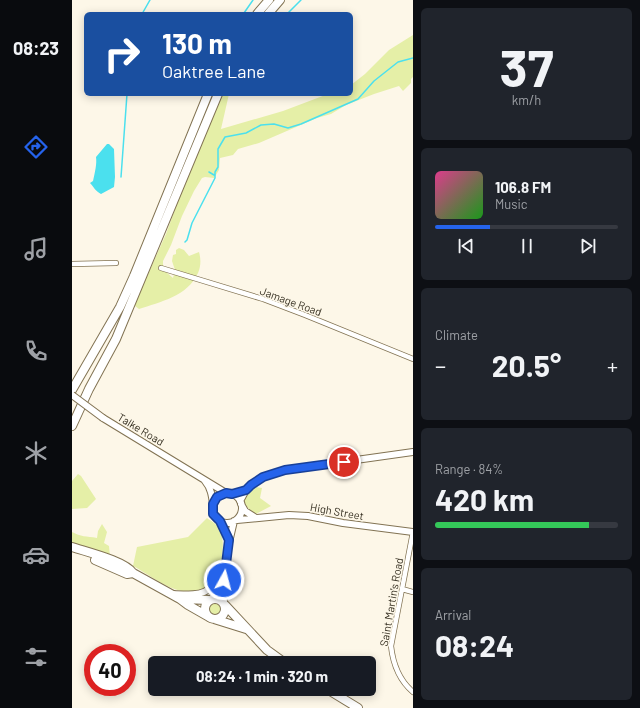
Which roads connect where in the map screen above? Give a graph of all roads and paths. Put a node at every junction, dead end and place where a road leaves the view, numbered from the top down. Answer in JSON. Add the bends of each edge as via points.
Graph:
{"nodes":[{"id":1,"x":269,"y":0,"type":"edge"},
{"id":2,"x":280,"y":0,"type":"edge"},
{"id":3,"x":259,"y":12,"type":"edge"},
{"id":4,"x":270,"y":12,"type":"edge"},
{"id":5,"x":207,"y":96,"type":"edge"},
{"id":6,"x":217,"y":96,"type":"edge"},
{"id":7,"x":116,"y":263,"type":"dead end"},
{"id":8,"x":72,"y":264,"type":"edge"},
{"id":9,"x":161,"y":268,"type":"dead end"},
{"id":10,"x":120,"y":307,"type":"junction"},
{"id":11,"x":124,"y":317,"type":"junction"},
{"id":12,"x":413,"y":358,"type":"edge"},
{"id":13,"x":72,"y":390,"type":"edge"},
{"id":14,"x":72,"y":396,"type":"edge"},
{"id":15,"x":72,"y":412,"type":"edge"},
{"id":16,"x":72,"y":426,"type":"edge"},
{"id":17,"x":413,"y":452,"type":"edge"},
{"id":18,"x":201,"y":477,"type":"junction"},
{"id":19,"x":246,"y":490,"type":"junction"},
{"id":20,"x":229,"y":494,"type":"junction"},
{"id":21,"x":241,"y":503,"type":"junction"},
{"id":22,"x":213,"y":504,"type":"junction"},
{"id":23,"x":257,"y":518,"type":"junction"},
{"id":24,"x":236,"y":520,"type":"junction"},
{"id":25,"x":220,"y":521,"type":"junction"},
{"id":26,"x":413,"y":532,"type":"edge"},
{"id":27,"x":229,"y":540,"type":"junction"},
{"id":28,"x":72,"y":547,"type":"edge"},
{"id":29,"x":72,"y":553,"type":"edge"},
{"id":30,"x":225,"y":567,"type":"junction"},
{"id":31,"x":133,"y":573,"type":"junction"},
{"id":32,"x":224,"y":580,"type":"junction"},
{"id":33,"x":402,"y":589,"type":"junction"},
{"id":34,"x":413,"y":592,"type":"edge"},
{"id":35,"x":170,"y":594,"type":"junction"},
{"id":36,"x":180,"y":599,"type":"junction"},
{"id":37,"x":211,"y":600,"type":"junction"},
{"id":38,"x":224,"y":605,"type":"junction"},
{"id":39,"x":212,"y":618,"type":"junction"},
{"id":40,"x":246,"y":629,"type":"junction"},
{"id":41,"x":275,"y":656,"type":"edge"},
{"id":42,"x":413,"y":692,"type":"edge"},
{"id":43,"x":338,"y":696,"type":"edge"},
{"id":44,"x":358,"y":708,"type":"edge"}],
"edges":[{"from":1,"to":3,"type":"highway"},
{"from":2,"to":4,"type":"highway"},
{"from":5,"to":10,"type":"highway"},
{"from":6,"to":11,"type":"highway"},
{"from":7,"to":8,"type":"street"},
{"from":9,"to":12,"type":"street","name":"Jamage Road","via":[[263,299]]},
{"from":10,"to":13,"type":"highway"},
{"from":10,"to":14,"type":"highway"},
{"from":11,"to":15,"type":"highway","via":[[98,369]]},
{"from":11,"to":16,"type":"highway","via":[[116,339]]},
{"from":14,"to":18,"type":"street","name":"Talke Road","bridge":true,"via":[[103,418]]},
{"from":17,"to":19,"type":"street","via":[[285,470],[263,477]]},
{"from":18,"to":20,"type":"street","name":"Talke Road"},
{"from":18,"to":22,"type":"street","name":"Talke Road","via":[[209,485]]},
{"from":19,"to":20,"type":"street"},
{"from":19,"to":21,"type":"street"},
{"from":20,"to":21,"type":"street"},
{"from":20,"to":22,"type":"street","via":[[217,497]]},
{"from":21,"to":23,"type":"street","via":[[245,511]]},
{"from":21,"to":24,"type":"street","via":[[241,514]]},
{"from":22,"to":25,"type":"street","via":[[213,514]]},
{"from":23,"to":24,"type":"street","name":"High Street"},
{"from":23,"to":26,"type":"street","name":"High Street","via":[[308,516]]},
{"from":24,"to":25,"type":"street","via":[[226,523]]},
{"from":24,"to":27,"type":"street"},
{"from":25,"to":27,"type":"street"},
{"from":26,"to":33,"type":"street","name":"Saint Martin's Road"},
{"from":27,"to":30,"type":"street"},
{"from":28,"to":31,"type":"highway","via":[[112,560]]},
{"from":29,"to":31,"type":"highway","via":[[96,560],[127,574]]},
{"from":30,"to":32,"type":"street"},
{"from":30,"to":35,"type":"street","via":[[209,590],[196,595]]},
{"from":31,"to":35,"type":"highway"},
{"from":32,"to":37,"type":"street"},
{"from":32,"to":38,"type":"street"},
{"from":33,"to":34,"type":"street"},
{"from":33,"to":42,"type":"street","name":"Saint Martin's Road","via":[[390,646],[397,673]]},
{"from":35,"to":36,"type":"highway"},
{"from":36,"to":37,"type":"highway"},
{"from":36,"to":39,"type":"highway"},
{"from":37,"to":38,"type":"highway","via":[[218,599]]},
{"from":37,"to":39,"type":"highway","via":[[205,609]]},
{"from":38,"to":39,"type":"highway","via":[[223,615]]},
{"from":38,"to":40,"type":"highway"},
{"from":39,"to":40,"type":"highway"},
{"from":40,"to":41,"type":"highway"},
{"from":43,"to":44,"type":"highway"}]}
